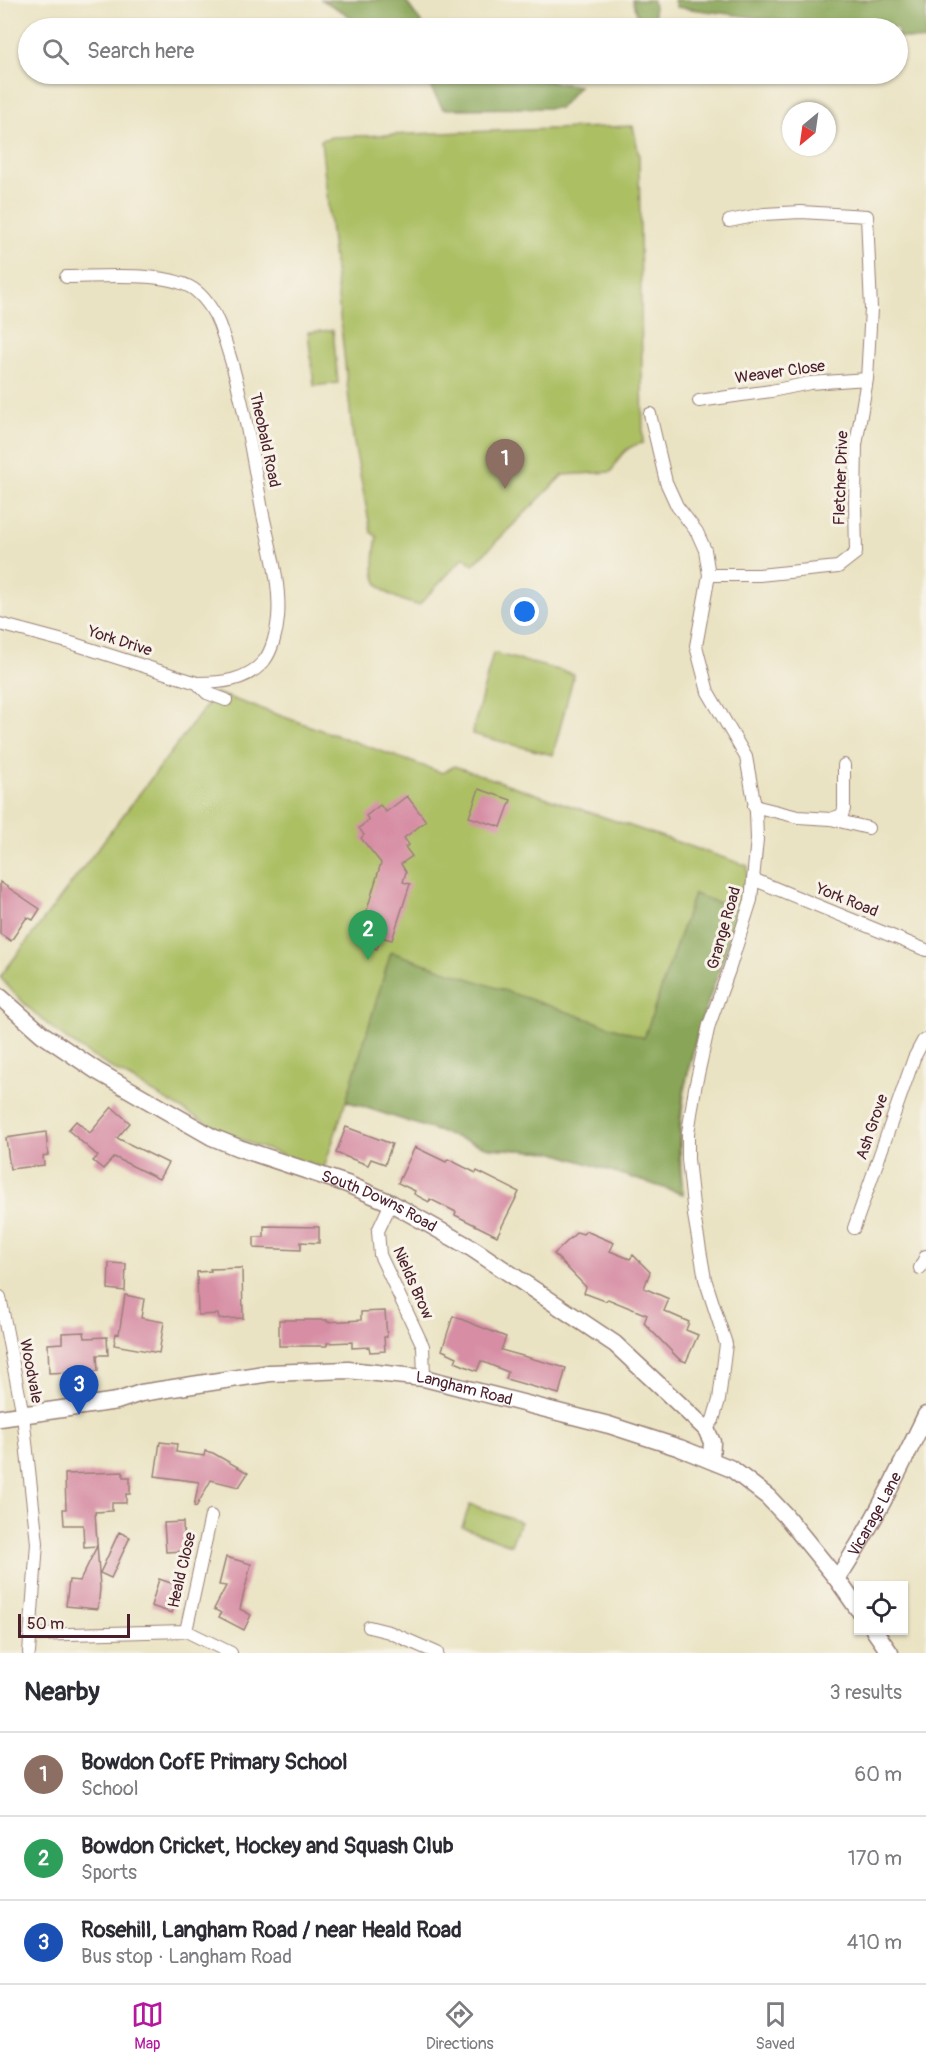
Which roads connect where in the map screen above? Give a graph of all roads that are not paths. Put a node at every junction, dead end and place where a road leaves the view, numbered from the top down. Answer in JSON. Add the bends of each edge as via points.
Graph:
{"nodes":[{"id":1,"x":729,"y":221,"type":"dead end"},
{"id":2,"x":66,"y":277,"type":"dead end"},
{"id":3,"x":867,"y":379,"type":"junction"},
{"id":4,"x":699,"y":401,"type":"dead end"},
{"id":5,"x":650,"y":414,"type":"dead end"},
{"id":6,"x":708,"y":575,"type":"junction"},
{"id":7,"x":0,"y":624,"type":"edge"},
{"id":8,"x":197,"y":683,"type":"junction"},
{"id":9,"x":226,"y":700,"type":"dead end"},
{"id":10,"x":844,"y":765,"type":"dead end"},
{"id":11,"x":754,"y":806,"type":"junction"},
{"id":12,"x":831,"y":819,"type":"junction"},
{"id":13,"x":868,"y":828,"type":"dead end"},
{"id":14,"x":755,"y":880,"type":"junction"},
{"id":15,"x":926,"y":950,"type":"edge"},
{"id":16,"x":0,"y":997,"type":"edge"},
{"id":17,"x":926,"y":1039,"type":"edge"},
{"id":18,"x":391,"y":1203,"type":"junction"},
{"id":19,"x":854,"y":1228,"type":"dead end"},
{"id":20,"x":926,"y":1256,"type":"edge"},
{"id":21,"x":920,"y":1268,"type":"dead end"},
{"id":22,"x":0,"y":1297,"type":"edge"},
{"id":23,"x":424,"y":1378,"type":"junction"},
{"id":24,"x":23,"y":1415,"type":"junction"},
{"id":25,"x":926,"y":1415,"type":"edge"},
{"id":26,"x":0,"y":1418,"type":"edge"},
{"id":27,"x":706,"y":1429,"type":"junction"},
{"id":28,"x":711,"y":1460,"type":"junction"},
{"id":29,"x":211,"y":1516,"type":"dead end"},
{"id":30,"x":837,"y":1579,"type":"junction"},
{"id":31,"x":854,"y":1603,"type":"edge"},
{"id":32,"x":369,"y":1627,"type":"dead end"},
{"id":33,"x":186,"y":1631,"type":"junction"},
{"id":34,"x":30,"y":1635,"type":"junction"},
{"id":35,"x":877,"y":1635,"type":"edge"},
{"id":36,"x":29,"y":1653,"type":"edge"},
{"id":37,"x":231,"y":1653,"type":"edge"},
{"id":38,"x":436,"y":1653,"type":"edge"},
{"id":39,"x":890,"y":1653,"type":"edge"}],
"edges":[{"from":1,"to":3,"type":"street","name":"Fletcher Drive","via":[[801,212],[867,216],[872,309]]},
{"from":2,"to":8,"type":"street","name":"Theobald Road","via":[[146,277],[180,282],[196,291],[207,304],[218,322],[231,360],[267,534],[278,619],[265,660],[257,667],[244,677],[226,682]]},
{"from":3,"to":4,"type":"street","name":"Weaver Close","via":[[810,383]]},
{"from":3,"to":6,"type":"street","name":"Fletcher Drive","via":[[856,445],[856,553],[838,567],[759,575]]},
{"from":5,"to":6,"type":"street","name":"Grange Road","via":[[666,482],[677,506],[697,532],[705,550]]},
{"from":6,"to":11,"type":"street","name":"Grange Road","via":[[696,646],[708,692],[746,756]]},
{"from":7,"to":8,"type":"street","name":"York Drive"},
{"from":8,"to":9,"type":"street","name":"York Drive","via":[[207,693]]},
{"from":10,"to":12,"type":"street","via":[[844,809],[842,815]]},
{"from":11,"to":12,"type":"street","via":[[798,817]]},
{"from":11,"to":14,"type":"street","name":"Grange Road"},
{"from":12,"to":13,"type":"street"},
{"from":14,"to":15,"type":"street","name":"York Road"},
{"from":14,"to":27,"type":"street","name":"Grange Road","via":[[747,919],[709,1025],[688,1133],[694,1215],[705,1279],[726,1344],[719,1400]]},
{"from":16,"to":18,"type":"main road","name":"South Downs Road","via":[[42,1034],[97,1071],[212,1137]]},
{"from":17,"to":19,"type":"street","name":"Ash Grove","via":[[914,1058]]},
{"from":18,"to":23,"type":"street","name":"Nields Brow","via":[[378,1231],[380,1255],[423,1346]]},
{"from":18,"to":27,"type":"main road","name":"South Downs Road","via":[[473,1249],[615,1344]]},
{"from":20,"to":21,"type":"street"},
{"from":22,"to":24,"type":"street","name":"Woodvale"},
{"from":23,"to":24,"type":"main road","name":"Langham Road","via":[[348,1370],[270,1372]]},
{"from":23,"to":28,"type":"main road","name":"Langham Road","via":[[609,1425]]},
{"from":24,"to":26,"type":"main road","name":"Langham Road"},
{"from":24,"to":34,"type":"street","name":"Woodvale","via":[[37,1543]]},
{"from":25,"to":30,"type":"main road","name":"Vicarage Lane","via":[[886,1498]]},
{"from":27,"to":28,"type":"main road","via":[[712,1442]]},
{"from":28,"to":30,"type":"main road","name":"Langham Road","via":[[732,1469],[768,1497]]},
{"from":29,"to":33,"type":"street","name":"Heald Close"},
{"from":30,"to":31,"type":"main road","name":"Langham Road"},
{"from":32,"to":38,"type":"street"},
{"from":33,"to":34,"type":"street"},
{"from":33,"to":37,"type":"street"},
{"from":34,"to":36,"type":"street","name":"Woodvale"},
{"from":35,"to":39,"type":"main road"}]}
